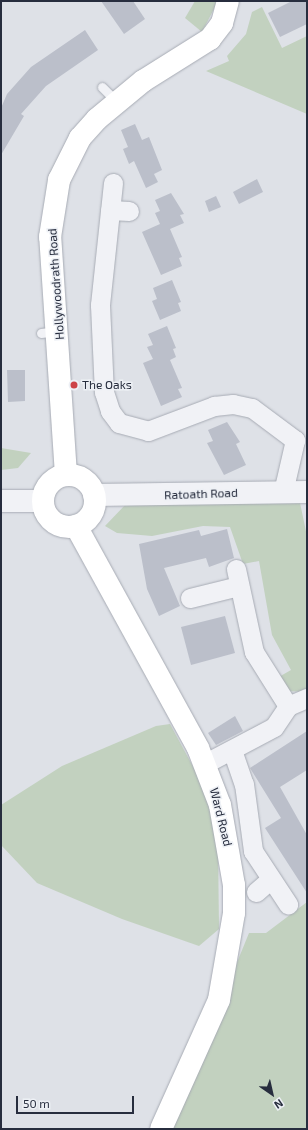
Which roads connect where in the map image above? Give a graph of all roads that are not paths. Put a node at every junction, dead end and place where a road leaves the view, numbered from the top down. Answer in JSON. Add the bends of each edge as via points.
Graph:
{"nodes":[{"id":1,"x":228,"y":1,"type":"edge"},
{"id":2,"x":113,"y":182,"type":"dead end"},
{"id":3,"x":110,"y":210,"type":"junction"},
{"id":4,"x":129,"y":211,"type":"dead end"},
{"id":5,"x":301,"y":442,"type":"edge"},
{"id":6,"x":66,"y":475,"type":"junction"},
{"id":7,"x":283,"y":492,"type":"junction"},
{"id":8,"x":307,"y":492,"type":"edge"},
{"id":9,"x":94,"y":495,"type":"junction"},
{"id":10,"x":43,"y":500,"type":"junction"},
{"id":11,"x":1,"y":501,"type":"edge"},
{"id":12,"x":76,"y":526,"type":"junction"},
{"id":13,"x":190,"y":598,"type":"dead end"},
{"id":14,"x":307,"y":698,"type":"edge"},
{"id":15,"x":288,"y":706,"type":"junction"},
{"id":16,"x":232,"y":750,"type":"junction"},
{"id":17,"x":204,"y":764,"type":"junction"},
{"id":18,"x":270,"y":880,"type":"junction"},
{"id":19,"x":256,"y":892,"type":"dead end"},
{"id":20,"x":288,"y":904,"type":"dead end"},
{"id":21,"x":162,"y":1129,"type":"edge"}],
"edges":[{"from":1,"to":6,"type":"main road","name":"Hollywoodrath Road","via":[[222,23],[210,39],[143,80],[109,94],[80,138],[59,180],[50,236],[49,332]]},
{"from":2,"to":3,"type":"street"},
{"from":3,"to":4,"type":"street"},
{"from":3,"to":5,"type":"street","via":[[100,305],[104,392],[110,411],[119,423],[148,431],[214,406],[233,404],[252,408]]},
{"from":5,"to":7,"type":"street"},
{"from":6,"to":9,"type":"main road","via":[[80,477]]},
{"from":6,"to":10,"type":"main road","via":[[47,486]]},
{"from":7,"to":8,"type":"street","name":"Ratoath Road"},
{"from":7,"to":9,"type":"street","name":"Ratoath Road"},
{"from":9,"to":12,"type":"main road","via":[[89,517]]},
{"from":10,"to":11,"type":"street"},
{"from":10,"to":12,"type":"main road","via":[[53,522]]},
{"from":12,"to":17,"type":"main road","name":"Ward Road"},
{"from":13,"to":15,"type":"street","via":[[237,577],[254,652]]},
{"from":14,"to":15,"type":"street"},
{"from":15,"to":16,"type":"street","via":[[274,727]]},
{"from":16,"to":17,"type":"street"},
{"from":16,"to":18,"type":"street","via":[[244,784],[253,851]]},
{"from":17,"to":21,"type":"main road","name":"Ward Road","via":[[226,831],[234,884],[234,913],[219,1000]]},
{"from":18,"to":19,"type":"street"},
{"from":18,"to":20,"type":"street"}]}
